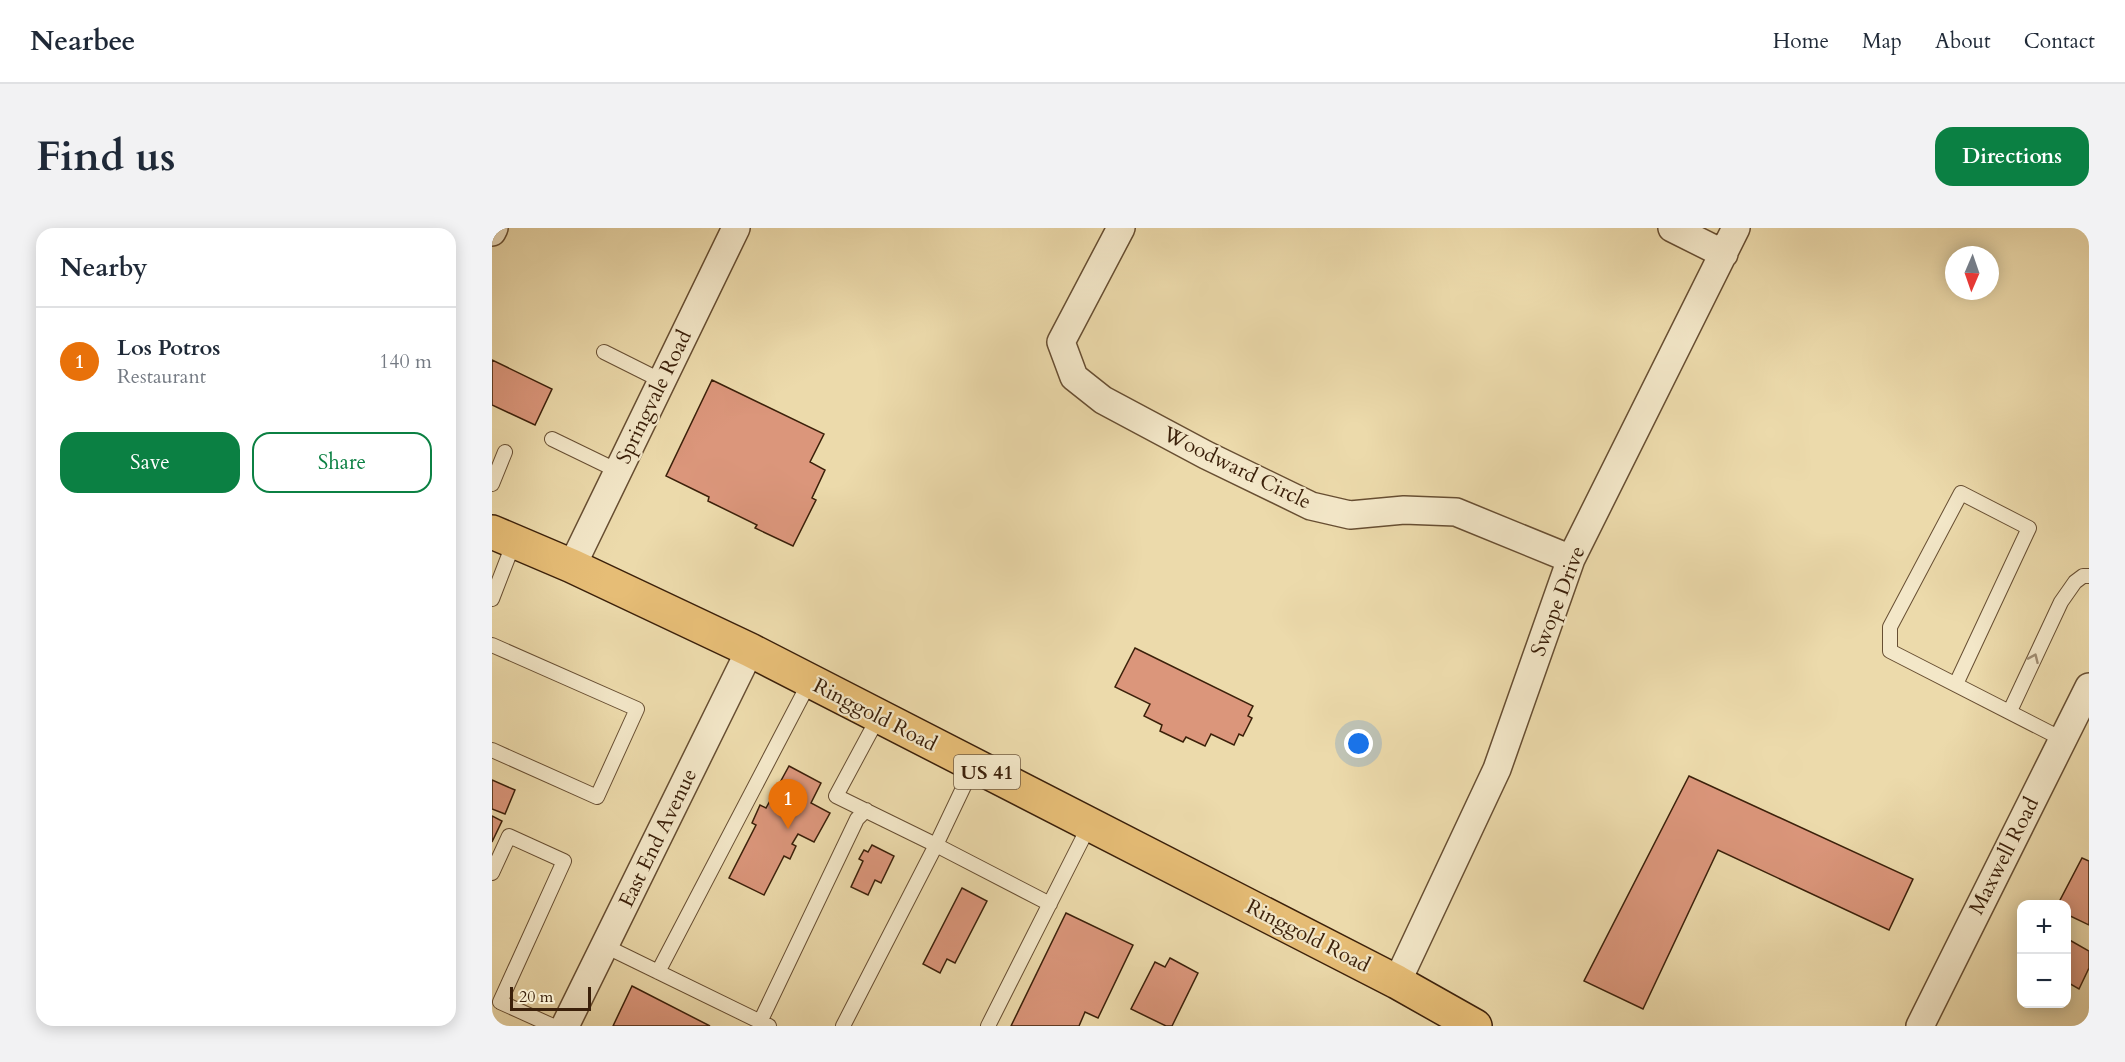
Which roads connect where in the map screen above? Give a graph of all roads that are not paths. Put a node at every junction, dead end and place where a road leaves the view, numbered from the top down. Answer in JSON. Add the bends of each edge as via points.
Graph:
{"nodes":[{"id":1,"x":736,"y":228,"type":"edge"},
{"id":2,"x":1120,"y":228,"type":"edge"},
{"id":3,"x":1672,"y":228,"type":"edge"},
{"id":4,"x":1736,"y":228,"type":"edge"},
{"id":5,"x":1724,"y":254,"type":"junction"},
{"id":6,"x":604,"y":352,"type":"dead end"},
{"id":7,"x":662,"y":381,"type":"junction"},
{"id":8,"x":552,"y":439,"type":"dead end"},
{"id":9,"x":505,"y":452,"type":"dead end"},
{"id":10,"x":618,"y":471,"type":"junction"},
{"id":11,"x":492,"y":484,"type":"edge"},
{"id":12,"x":503,"y":537,"type":"edge"},
{"id":13,"x":1571,"y":559,"type":"junction"},
{"id":14,"x":572,"y":566,"type":"junction"},
{"id":15,"x":2089,"y":576,"type":"edge"},
{"id":16,"x":492,"y":599,"type":"edge"},
{"id":17,"x":492,"y":645,"type":"edge"},
{"id":18,"x":750,"y":650,"type":"junction"},
{"id":19,"x":810,"y":681,"type":"junction"},
{"id":20,"x":1956,"y":684,"type":"junction"},
{"id":21,"x":2089,"y":687,"type":"edge"},
{"id":22,"x":2010,"y":711,"type":"junction"},
{"id":23,"x":879,"y":716,"type":"junction"},
{"id":24,"x":2064,"y":740,"type":"junction"},
{"id":25,"x":492,"y":750,"type":"edge"},
{"id":26,"x":974,"y":765,"type":"junction"},
{"id":27,"x":866,"y":810,"type":"junction"},
{"id":28,"x":1090,"y":824,"type":"junction"},
{"id":29,"x":936,"y":845,"type":"junction"},
{"id":30,"x":492,"y":873,"type":"edge"},
{"id":31,"x":1050,"y":904,"type":"junction"},
{"id":32,"x":605,"y":946,"type":"junction"},
{"id":33,"x":658,"y":972,"type":"junction"},
{"id":34,"x":1397,"y":982,"type":"junction"},
{"id":35,"x":496,"y":1000,"type":"edge"},
{"id":36,"x":764,"y":1024,"type":"edge"},
{"id":37,"x":553,"y":1026,"type":"edge"},
{"id":38,"x":565,"y":1026,"type":"edge"},
{"id":39,"x":843,"y":1026,"type":"edge"},
{"id":40,"x":988,"y":1026,"type":"edge"},
{"id":41,"x":1475,"y":1026,"type":"edge"},
{"id":42,"x":1920,"y":1026,"type":"edge"}],
"edges":[{"from":1,"to":7,"type":"street","name":"Springvale Road"},
{"from":2,"to":13,"type":"street","name":"Woodward Circle","via":[[1061,342],[1074,377],[1103,400],[1311,506],[1350,515],[1404,510],[1456,512]]},
{"from":3,"to":5,"type":"street"},
{"from":4,"to":5,"type":"street","name":"Swope Drive"},
{"from":5,"to":13,"type":"street","name":"Swope Drive"},
{"from":6,"to":7,"type":"lane"},
{"from":7,"to":10,"type":"street","name":"Springvale Road"},
{"from":8,"to":10,"type":"lane"},
{"from":9,"to":11,"type":"lane"},
{"from":10,"to":14,"type":"street","name":"Springvale Road"},
{"from":12,"to":14,"type":"main road","name":"Ringgold Road","number":"US 41"},
{"from":12,"to":16,"type":"lane"},
{"from":13,"to":34,"type":"street","name":"Swope Drive","via":[[1497,769]]},
{"from":14,"to":18,"type":"main road","name":"Ringgold Road","number":"US 41"},
{"from":22,"to":15,"type":"lane","one_way":true,"via":[[2061,602],[2075,582]]},
{"from":17,"to":25,"type":"lane","via":[[637,709],[597,797]]},
{"from":18,"to":19,"type":"main road","name":"Ringgold Road","number":"US 41"},
{"from":18,"to":32,"type":"street","name":"East End Avenue"},
{"from":19,"to":23,"type":"main road","name":"Ringgold Road","number":"US 41"},
{"from":19,"to":33,"type":"lane"},
{"from":20,"to":20,"type":"lane","via":[[1890,651],[1890,627],[1961,493],[2029,528]]},
{"from":20,"to":22,"type":"lane"},
{"from":21,"to":24,"type":"street","name":"Maxwell Road"},
{"from":22,"to":24,"type":"lane"},
{"from":23,"to":26,"type":"main road","name":"Ringgold Road","number":"US 41"},
{"from":23,"to":27,"type":"lane","via":[[836,796]]},
{"from":24,"to":42,"type":"street","name":"Maxwell Road"},
{"from":26,"to":28,"type":"main road","name":"Ringgold Road","number":"US 41"},
{"from":26,"to":29,"type":"lane"},
{"from":27,"to":29,"type":"lane"},
{"from":27,"to":36,"type":"lane","via":[[857,819]]},
{"from":28,"to":31,"type":"lane"},
{"from":28,"to":34,"type":"main road","name":"Ringgold Road","number":"US 41"},
{"from":29,"to":31,"type":"lane"},
{"from":29,"to":39,"type":"lane"},
{"from":30,"to":35,"type":"lane","via":[[509,836],[564,861]]},
{"from":31,"to":40,"type":"lane"},
{"from":32,"to":33,"type":"lane"},
{"from":32,"to":38,"type":"street","name":"East End Avenue"},
{"from":33,"to":36,"type":"lane"},
{"from":34,"to":41,"type":"main road","name":"Ringgold Road","number":"US 41"},
{"from":35,"to":37,"type":"lane"}]}
